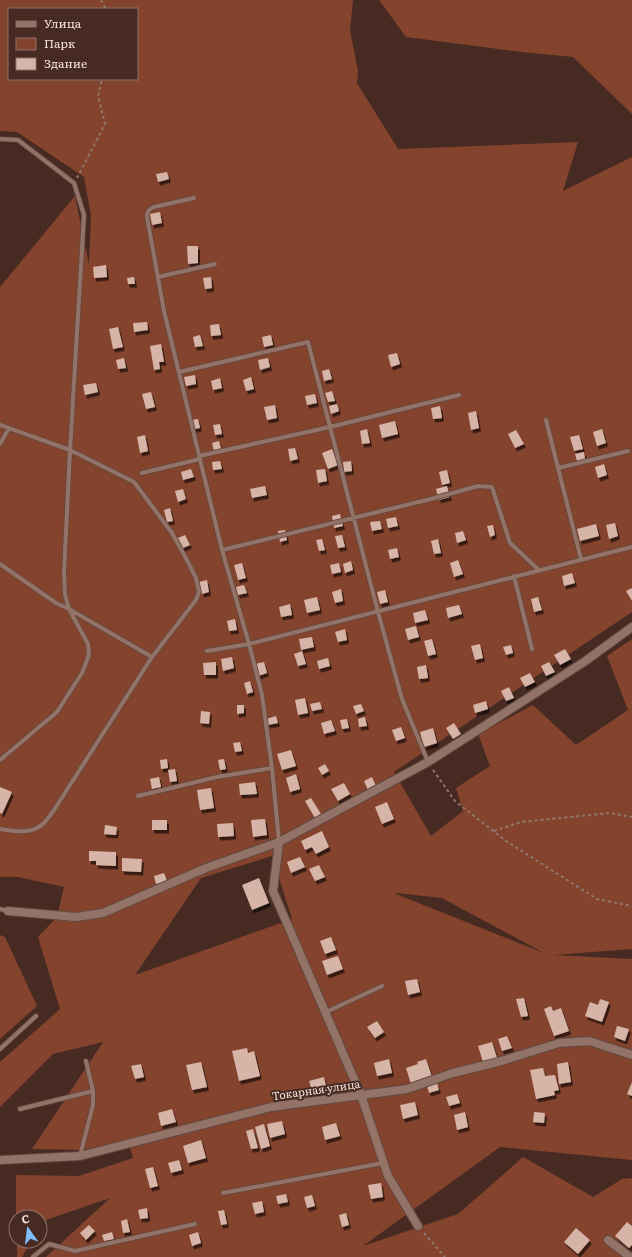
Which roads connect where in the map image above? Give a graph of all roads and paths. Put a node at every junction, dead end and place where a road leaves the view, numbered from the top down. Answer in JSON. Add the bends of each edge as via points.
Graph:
{"nodes":[{"id":1,"x":102,"y":80,"type":"edge"},
{"id":2,"x":0,"y":139,"type":"edge"},
{"id":3,"x":74,"y":183,"type":"junction"},
{"id":4,"x":194,"y":198,"type":"dead end"},
{"id":5,"x":215,"y":264,"type":"dead end"},
{"id":6,"x":158,"y":277,"type":"junction"},
{"id":7,"x":179,"y":372,"type":"junction"},
{"id":8,"x":459,"y":395,"type":"dead end"},
{"id":9,"x":546,"y":420,"type":"dead end"},
{"id":10,"x":0,"y":425,"type":"edge"},
{"id":11,"x":330,"y":426,"type":"junction"},
{"id":12,"x":8,"y":428,"type":"junction"},
{"id":13,"x":0,"y":444,"type":"edge"},
{"id":14,"x":70,"y":450,"type":"junction"},
{"id":15,"x":628,"y":451,"type":"dead end"},
{"id":16,"x":200,"y":457,"type":"junction"},
{"id":17,"x":558,"y":468,"type":"junction"},
{"id":18,"x":142,"y":473,"type":"dead end"},
{"id":19,"x":353,"y":518,"type":"junction"},
{"id":20,"x":632,"y":547,"type":"edge"},
{"id":21,"x":222,"y":550,"type":"junction"},
{"id":22,"x":581,"y":559,"type":"junction"},
{"id":23,"x":0,"y":564,"type":"edge"},
{"id":24,"x":539,"y":570,"type":"junction"},
{"id":25,"x":514,"y":576,"type":"junction"},
{"id":26,"x":69,"y":609,"type":"junction"},
{"id":27,"x":378,"y":612,"type":"junction"},
{"id":28,"x":632,"y":627,"type":"edge"},
{"id":29,"x":249,"y":644,"type":"junction"},
{"id":30,"x":532,"y":650,"type":"dead end"},
{"id":31,"x":207,"y":651,"type":"dead end"},
{"id":32,"x":152,"y":657,"type":"junction"},
{"id":33,"x":0,"y":760,"type":"edge"},
{"id":34,"x":428,"y":762,"type":"junction"},
{"id":35,"x":272,"y":768,"type":"junction"},
{"id":36,"x":138,"y":796,"type":"dead end"},
{"id":37,"x":632,"y":817,"type":"edge"},
{"id":38,"x":0,"y":829,"type":"edge"},
{"id":39,"x":494,"y":831,"type":"junction"},
{"id":40,"x":279,"y":842,"type":"junction"},
{"id":41,"x":632,"y":906,"type":"edge"},
{"id":42,"x":4,"y":910,"type":"edge"},
{"id":43,"x":382,"y":986,"type":"dead end"},
{"id":44,"x":325,"y":1012,"type":"junction"},
{"id":45,"x":36,"y":1016,"type":"dead end"},
{"id":46,"x":0,"y":1049,"type":"edge"},
{"id":47,"x":632,"y":1054,"type":"edge"},
{"id":48,"x":86,"y":1061,"type":"dead end"},
{"id":49,"x":93,"y":1091,"type":"junction"},
{"id":50,"x":361,"y":1095,"type":"junction"},
{"id":51,"x":20,"y":1109,"type":"dead end"},
{"id":52,"x":80,"y":1156,"type":"junction"},
{"id":53,"x":0,"y":1160,"type":"edge"},
{"id":54,"x":383,"y":1163,"type":"junction"},
{"id":55,"x":222,"y":1193,"type":"dead end"},
{"id":56,"x":195,"y":1224,"type":"dead end"},
{"id":57,"x":418,"y":1226,"type":"joint"},
{"id":58,"x":608,"y":1240,"type":"dead end"},
{"id":59,"x":33,"y":1257,"type":"edge"},
{"id":60,"x":445,"y":1257,"type":"edge"},
{"id":61,"x":630,"y":1257,"type":"edge"}],
"edges":[{"from":1,"to":3,"type":"path","via":[[98,96],[105,124]]},
{"from":2,"to":3,"type":"lane","via":[[18,140]]},
{"from":3,"to":14,"type":"lane","via":[[84,215]]},
{"from":4,"to":6,"type":"lane","via":[[154,207],[147,213]]},
{"from":5,"to":6,"type":"lane"},
{"from":6,"to":7,"type":"lane"},
{"from":7,"to":11,"type":"lane","via":[[308,342]]},
{"from":7,"to":16,"type":"lane"},
{"from":8,"to":11,"type":"lane"},
{"from":9,"to":17,"type":"lane"},
{"from":10,"to":12,"type":"lane"},
{"from":11,"to":16,"type":"lane"},
{"from":11,"to":19,"type":"lane"},
{"from":12,"to":13,"type":"lane"},
{"from":12,"to":14,"type":"lane"},
{"from":14,"to":26,"type":"lane","via":[[64,572],[64,595]]},
{"from":14,"to":32,"type":"lane","via":[[134,482],[172,533],[196,578],[199,592],[196,600]]},
{"from":15,"to":17,"type":"lane"},
{"from":16,"to":18,"type":"lane"},
{"from":16,"to":21,"type":"lane"},
{"from":17,"to":22,"type":"lane"},
{"from":19,"to":21,"type":"lane"},
{"from":19,"to":24,"type":"lane","via":[[478,486],[492,487],[510,543]]},
{"from":19,"to":27,"type":"lane"},
{"from":20,"to":22,"type":"lane"},
{"from":21,"to":29,"type":"lane"},
{"from":22,"to":24,"type":"lane"},
{"from":23,"to":26,"type":"lane","via":[[56,603]]},
{"from":24,"to":25,"type":"lane"},
{"from":25,"to":27,"type":"lane"},
{"from":25,"to":30,"type":"lane"},
{"from":26,"to":32,"type":"lane"},
{"from":26,"to":33,"type":"lane","via":[[88,644],[89,655],[82,673],[57,712]]},
{"from":27,"to":29,"type":"lane"},
{"from":27,"to":34,"type":"lane","via":[[402,699]]},
{"from":28,"to":34,"type":"street","via":[[584,662]]},
{"from":29,"to":31,"type":"lane"},
{"from":29,"to":35,"type":"lane","via":[[262,695]]},
{"from":32,"to":38,"type":"lane","via":[[43,824],[31,831]]},
{"from":34,"to":39,"type":"path","via":[[455,801]]},
{"from":34,"to":40,"type":"street"},
{"from":35,"to":36,"type":"lane","via":[[217,777]]},
{"from":35,"to":40,"type":"lane"},
{"from":37,"to":39,"type":"path","via":[[610,813],[521,822]]},
{"from":39,"to":41,"type":"path","via":[[597,899]]},
{"from":40,"to":42,"type":"street","via":[[206,868],[103,913],[76,917]]},
{"from":40,"to":44,"type":"street","via":[[273,891]]},
{"from":43,"to":44,"type":"lane"},
{"from":44,"to":50,"type":"street"},
{"from":45,"to":46,"type":"lane"},
{"from":47,"to":50,"type":"street","name":"Токарная улица","via":[[589,1041],[559,1042],[406,1089]]},
{"from":48,"to":49,"type":"lane"},
{"from":49,"to":51,"type":"lane"},
{"from":49,"to":52,"type":"lane"},
{"from":50,"to":52,"type":"street","name":"Токарная улица","via":[[271,1108]]},
{"from":50,"to":54,"type":"street"},
{"from":52,"to":53,"type":"street","name":"Токарная улица"},
{"from":54,"to":55,"type":"lane"},
{"from":54,"to":57,"type":"street"},
{"from":56,"to":59,"type":"lane","via":[[75,1251],[49,1244]]},
{"from":57,"to":60,"type":"path"},
{"from":58,"to":61,"type":"street"}]}
